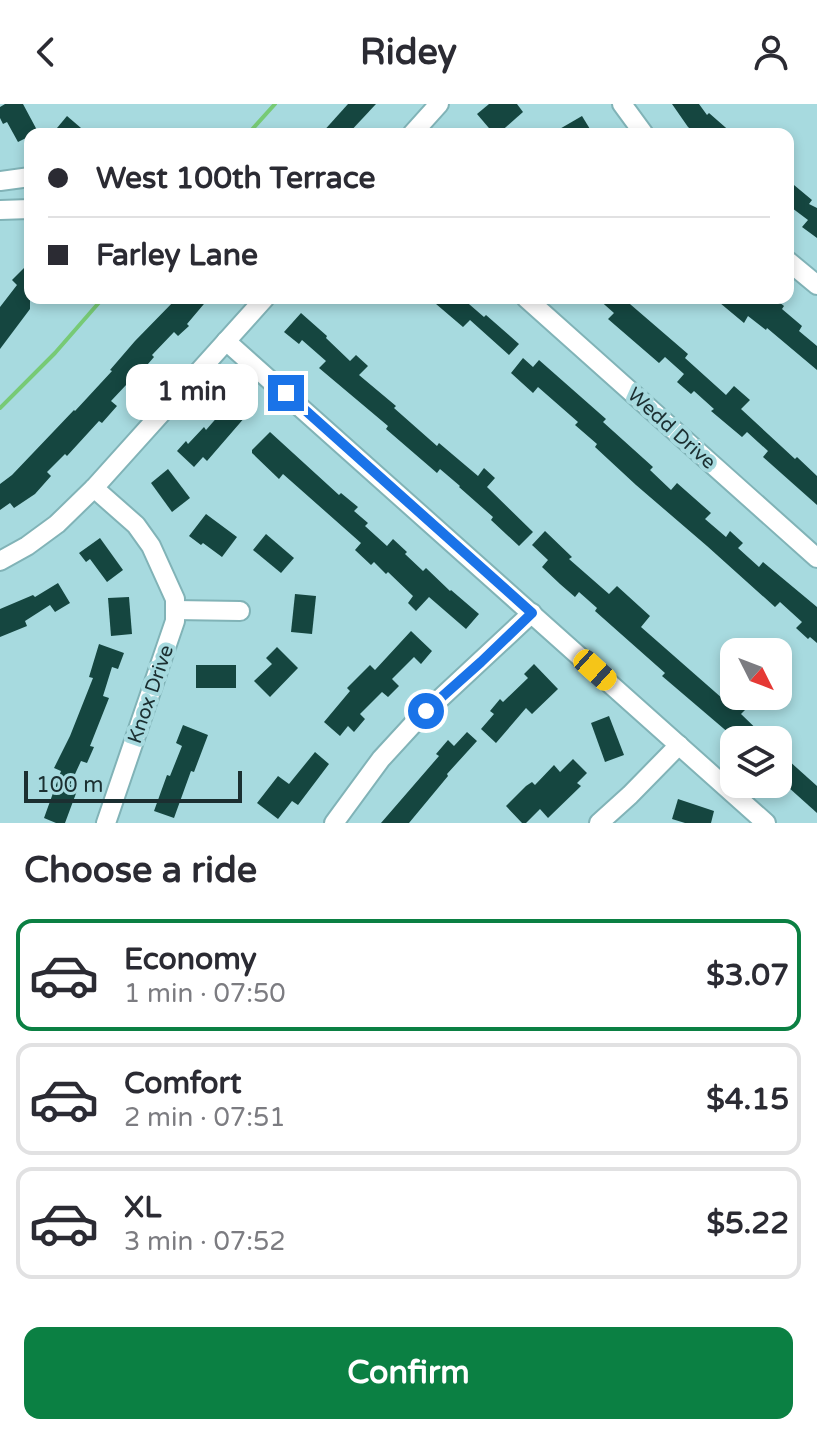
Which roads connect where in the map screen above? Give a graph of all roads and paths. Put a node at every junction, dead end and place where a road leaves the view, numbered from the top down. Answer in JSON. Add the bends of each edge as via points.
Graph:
{"nodes":[{"id":1,"x":439,"y":104,"type":"edge"},
{"id":2,"x":622,"y":104,"type":"edge"},
{"id":3,"x":417,"y":128,"type":"edge"},
{"id":4,"x":640,"y":128,"type":"edge"},
{"id":5,"x":24,"y":178,"type":"edge"},
{"id":6,"x":0,"y":181,"type":"edge"},
{"id":7,"x":24,"y":209,"type":"edge"},
{"id":8,"x":0,"y":210,"type":"edge"},
{"id":9,"x":794,"y":266,"type":"edge"},
{"id":10,"x":817,"y":285,"type":"edge"},
{"id":11,"x":260,"y":304,"type":"edge"},
{"id":12,"x":533,"y":304,"type":"edge"},
{"id":13,"x":226,"y":341,"type":"junction"},
{"id":14,"x":94,"y":488,"type":"junction"},
{"id":15,"x":817,"y":558,"type":"edge"},
{"id":16,"x":0,"y":561,"type":"edge"},
{"id":17,"x":175,"y":610,"type":"junction"},
{"id":18,"x":240,"y":611,"type":"dead end"},
{"id":19,"x":532,"y":613,"type":"junction"},
{"id":20,"x":679,"y":745,"type":"junction"},
{"id":21,"x":106,"y":823,"type":"edge"},
{"id":22,"x":334,"y":823,"type":"edge"},
{"id":23,"x":599,"y":823,"type":"edge"},
{"id":24,"x":766,"y":823,"type":"edge"}],
"edges":[{"from":1,"to":3,"type":"street"},
{"from":2,"to":4,"type":"street"},
{"from":5,"to":6,"type":"street"},
{"from":7,"to":8,"type":"street"},
{"from":9,"to":10,"type":"street"},
{"from":11,"to":13,"type":"street"},
{"from":12,"to":15,"type":"street","name":"Wedd Drive"},
{"from":13,"to":14,"type":"street"},
{"from":13,"to":19,"type":"street"},
{"from":14,"to":16,"type":"street","via":[[57,524]]},
{"from":14,"to":17,"type":"street","via":[[136,525],[151,546]]},
{"from":17,"to":18,"type":"street"},
{"from":17,"to":21,"type":"street","name":"Knox Drive"},
{"from":19,"to":20,"type":"street"},
{"from":19,"to":22,"type":"street","via":[[415,722]]},
{"from":20,"to":23,"type":"street"},
{"from":20,"to":24,"type":"street"}]}
